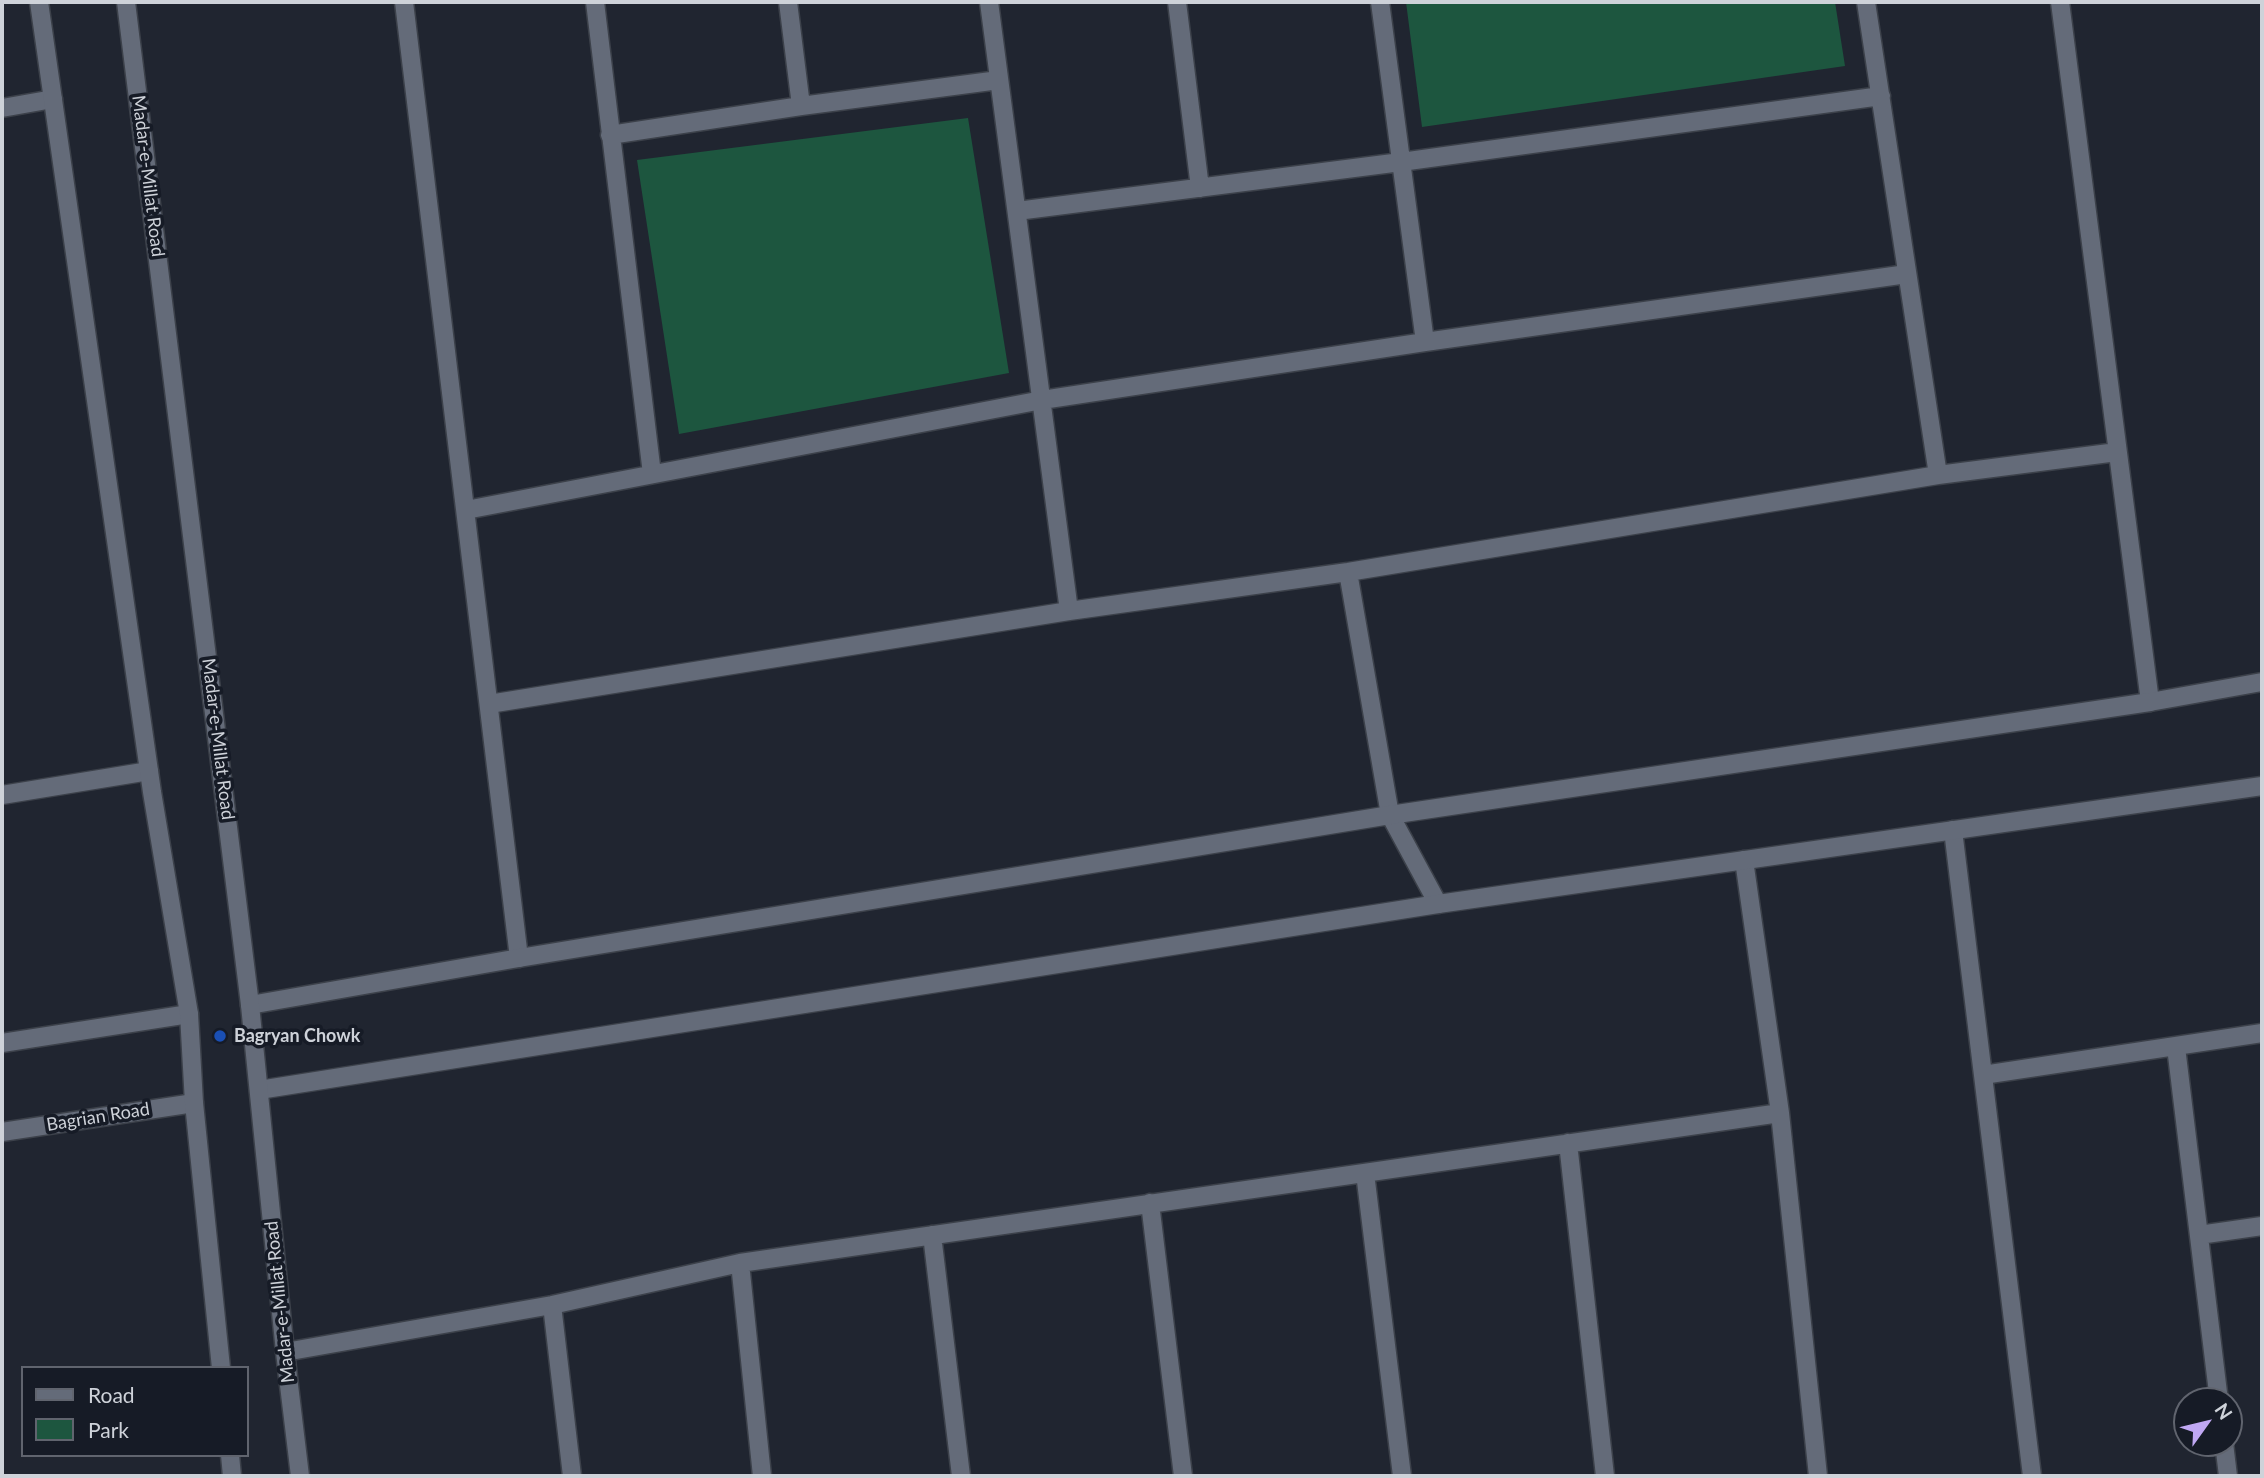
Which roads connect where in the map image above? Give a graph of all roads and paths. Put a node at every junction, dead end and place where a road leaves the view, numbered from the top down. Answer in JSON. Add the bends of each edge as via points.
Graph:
{"nodes":[{"id":1,"x":39,"y":2,"type":"edge"},
{"id":2,"x":126,"y":2,"type":"edge"},
{"id":3,"x":404,"y":2,"type":"edge"},
{"id":4,"x":595,"y":2,"type":"edge"},
{"id":5,"x":788,"y":2,"type":"edge"},
{"id":6,"x":989,"y":2,"type":"edge"},
{"id":7,"x":1177,"y":2,"type":"edge"},
{"id":8,"x":1380,"y":2,"type":"edge"},
{"id":9,"x":1866,"y":2,"type":"edge"},
{"id":10,"x":2060,"y":2,"type":"edge"},
{"id":11,"x":999,"y":80,"type":"junction"},
{"id":12,"x":1881,"y":96,"type":"junction"},
{"id":13,"x":53,"y":99,"type":"junction"},
{"id":14,"x":801,"y":106,"type":"junction"},
{"id":15,"x":2,"y":108,"type":"edge"},
{"id":16,"x":610,"y":135,"type":"junction"},
{"id":17,"x":1401,"y":162,"type":"junction"},
{"id":18,"x":1200,"y":188,"type":"junction"},
{"id":19,"x":1017,"y":211,"type":"junction"},
{"id":20,"x":1907,"y":274,"type":"junction"},
{"id":21,"x":1424,"y":342,"type":"junction"},
{"id":22,"x":1042,"y":400,"type":"junction"},
{"id":23,"x":2117,"y":452,"type":"junction"},
{"id":24,"x":652,"y":474,"type":"junction"},
{"id":25,"x":1938,"y":475,"type":"junction"},
{"id":26,"x":466,"y":510,"type":"junction"},
{"id":27,"x":1348,"y":572,"type":"junction"},
{"id":28,"x":1069,"y":611,"type":"junction"},
{"id":29,"x":2262,"y":682,"type":"edge"},
{"id":30,"x":2150,"y":702,"type":"junction"},
{"id":31,"x":489,"y":704,"type":"junction"},
{"id":32,"x":149,"y":771,"type":"junction"},
{"id":33,"x":2262,"y":786,"type":"edge"},
{"id":34,"x":2,"y":795,"type":"edge"},
{"id":35,"x":1390,"y":815,"type":"junction"},
{"id":36,"x":1953,"y":830,"type":"junction"},
{"id":37,"x":1744,"y":860,"type":"junction"},
{"id":38,"x":1438,"y":904,"type":"junction"},
{"id":39,"x":519,"y":958,"type":"junction"},
{"id":40,"x":250,"y":1005,"type":"junction"},
{"id":41,"x":189,"y":1014,"type":"junction"},
{"id":42,"x":2262,"y":1033,"type":"edge"},
{"id":43,"x":2,"y":1043,"type":"edge"},
{"id":44,"x":2176,"y":1047,"type":"junction"},
{"id":45,"x":1983,"y":1075,"type":"junction"},
{"id":46,"x":259,"y":1090,"type":"junction"},
{"id":47,"x":194,"y":1103,"type":"junction"},
{"id":48,"x":1780,"y":1113,"type":"junction"},
{"id":49,"x":2,"y":1132,"type":"edge"},
{"id":50,"x":1568,"y":1143,"type":"junction"},
{"id":51,"x":1365,"y":1173,"type":"junction"},
{"id":52,"x":1150,"y":1203,"type":"junction"},
{"id":53,"x":2262,"y":1226,"type":"edge"},
{"id":54,"x":932,"y":1235,"type":"junction"},
{"id":55,"x":2199,"y":1235,"type":"junction"},
{"id":56,"x":740,"y":1263,"type":"junction"},
{"id":57,"x":552,"y":1305,"type":"junction"},
{"id":58,"x":285,"y":1352,"type":"junction"},
{"id":59,"x":221,"y":1366,"type":"edge"},
{"id":60,"x":2217,"y":1387,"type":"edge"},
{"id":61,"x":230,"y":1457,"type":"edge"},
{"id":62,"x":2226,"y":1457,"type":"edge"},
{"id":63,"x":232,"y":1476,"type":"edge"},
{"id":64,"x":300,"y":1476,"type":"edge"},
{"id":65,"x":572,"y":1476,"type":"edge"},
{"id":66,"x":762,"y":1476,"type":"edge"},
{"id":67,"x":961,"y":1476,"type":"edge"},
{"id":68,"x":1183,"y":1476,"type":"edge"},
{"id":69,"x":1402,"y":1476,"type":"edge"},
{"id":70,"x":1605,"y":1476,"type":"edge"},
{"id":71,"x":1818,"y":1476,"type":"edge"},
{"id":72,"x":2032,"y":1476,"type":"edge"},
{"id":73,"x":2228,"y":1476,"type":"edge"}],
"edges":[{"from":1,"to":13,"type":"street"},
{"from":2,"to":40,"type":"street","name":"Madar-e-Millat Road"},
{"from":3,"to":26,"type":"street"},
{"from":4,"to":16,"type":"street"},
{"from":5,"to":14,"type":"street"},
{"from":6,"to":11,"type":"street"},
{"from":7,"to":18,"type":"street"},
{"from":8,"to":17,"type":"street"},
{"from":9,"to":12,"type":"street"},
{"from":10,"to":23,"type":"street"},
{"from":11,"to":14,"type":"street"},
{"from":11,"to":19,"type":"street"},
{"from":12,"to":17,"type":"street"},
{"from":12,"to":20,"type":"street"},
{"from":13,"to":15,"type":"street"},
{"from":13,"to":32,"type":"street"},
{"from":14,"to":16,"type":"street"},
{"from":16,"to":24,"type":"street"},
{"from":17,"to":18,"type":"street"},
{"from":17,"to":21,"type":"street"},
{"from":18,"to":19,"type":"street"},
{"from":19,"to":22,"type":"street"},
{"from":20,"to":21,"type":"street"},
{"from":20,"to":25,"type":"street"},
{"from":21,"to":22,"type":"street"},
{"from":22,"to":24,"type":"street"},
{"from":22,"to":28,"type":"street"},
{"from":23,"to":25,"type":"street"},
{"from":23,"to":30,"type":"street"},
{"from":24,"to":26,"type":"street"},
{"from":25,"to":27,"type":"street"},
{"from":26,"to":31,"type":"street"},
{"from":27,"to":28,"type":"street"},
{"from":27,"to":35,"type":"street"},
{"from":28,"to":31,"type":"street"},
{"from":29,"to":30,"type":"street"},
{"from":30,"to":35,"type":"street"},
{"from":31,"to":39,"type":"street"},
{"from":32,"to":34,"type":"street"},
{"from":32,"to":41,"type":"street"},
{"from":33,"to":36,"type":"street"},
{"from":35,"to":38,"type":"street"},
{"from":35,"to":39,"type":"street"},
{"from":36,"to":37,"type":"street"},
{"from":36,"to":45,"type":"street"},
{"from":37,"to":38,"type":"street"},
{"from":37,"to":48,"type":"street"},
{"from":38,"to":46,"type":"street"},
{"from":39,"to":40,"type":"street"},
{"from":40,"to":46,"type":"street","name":"Madar-e-Millat Road"},
{"from":41,"to":43,"type":"street"},
{"from":41,"to":47,"type":"street"},
{"from":42,"to":44,"type":"street"},
{"from":44,"to":45,"type":"street"},
{"from":44,"to":55,"type":"street"},
{"from":45,"to":72,"type":"street"},
{"from":46,"to":58,"type":"street","name":"Madar-e-Millat Road"},
{"from":47,"to":49,"type":"street","name":"Bagrian Road"},
{"from":47,"to":59,"type":"street"},
{"from":48,"to":50,"type":"street"},
{"from":48,"to":71,"type":"street"},
{"from":50,"to":51,"type":"street"},
{"from":50,"to":70,"type":"street"},
{"from":51,"to":52,"type":"street"},
{"from":51,"to":69,"type":"street"},
{"from":52,"to":54,"type":"street"},
{"from":52,"to":68,"type":"street"},
{"from":53,"to":55,"type":"street"},
{"from":54,"to":56,"type":"street"},
{"from":54,"to":67,"type":"street"},
{"from":55,"to":60,"type":"street"},
{"from":56,"to":57,"type":"street"},
{"from":56,"to":66,"type":"street"},
{"from":57,"to":58,"type":"street"},
{"from":57,"to":65,"type":"street"},
{"from":58,"to":64,"type":"street","name":"Madar-e-Millat Road"},
{"from":61,"to":63,"type":"street"},
{"from":62,"to":73,"type":"street"}]}
